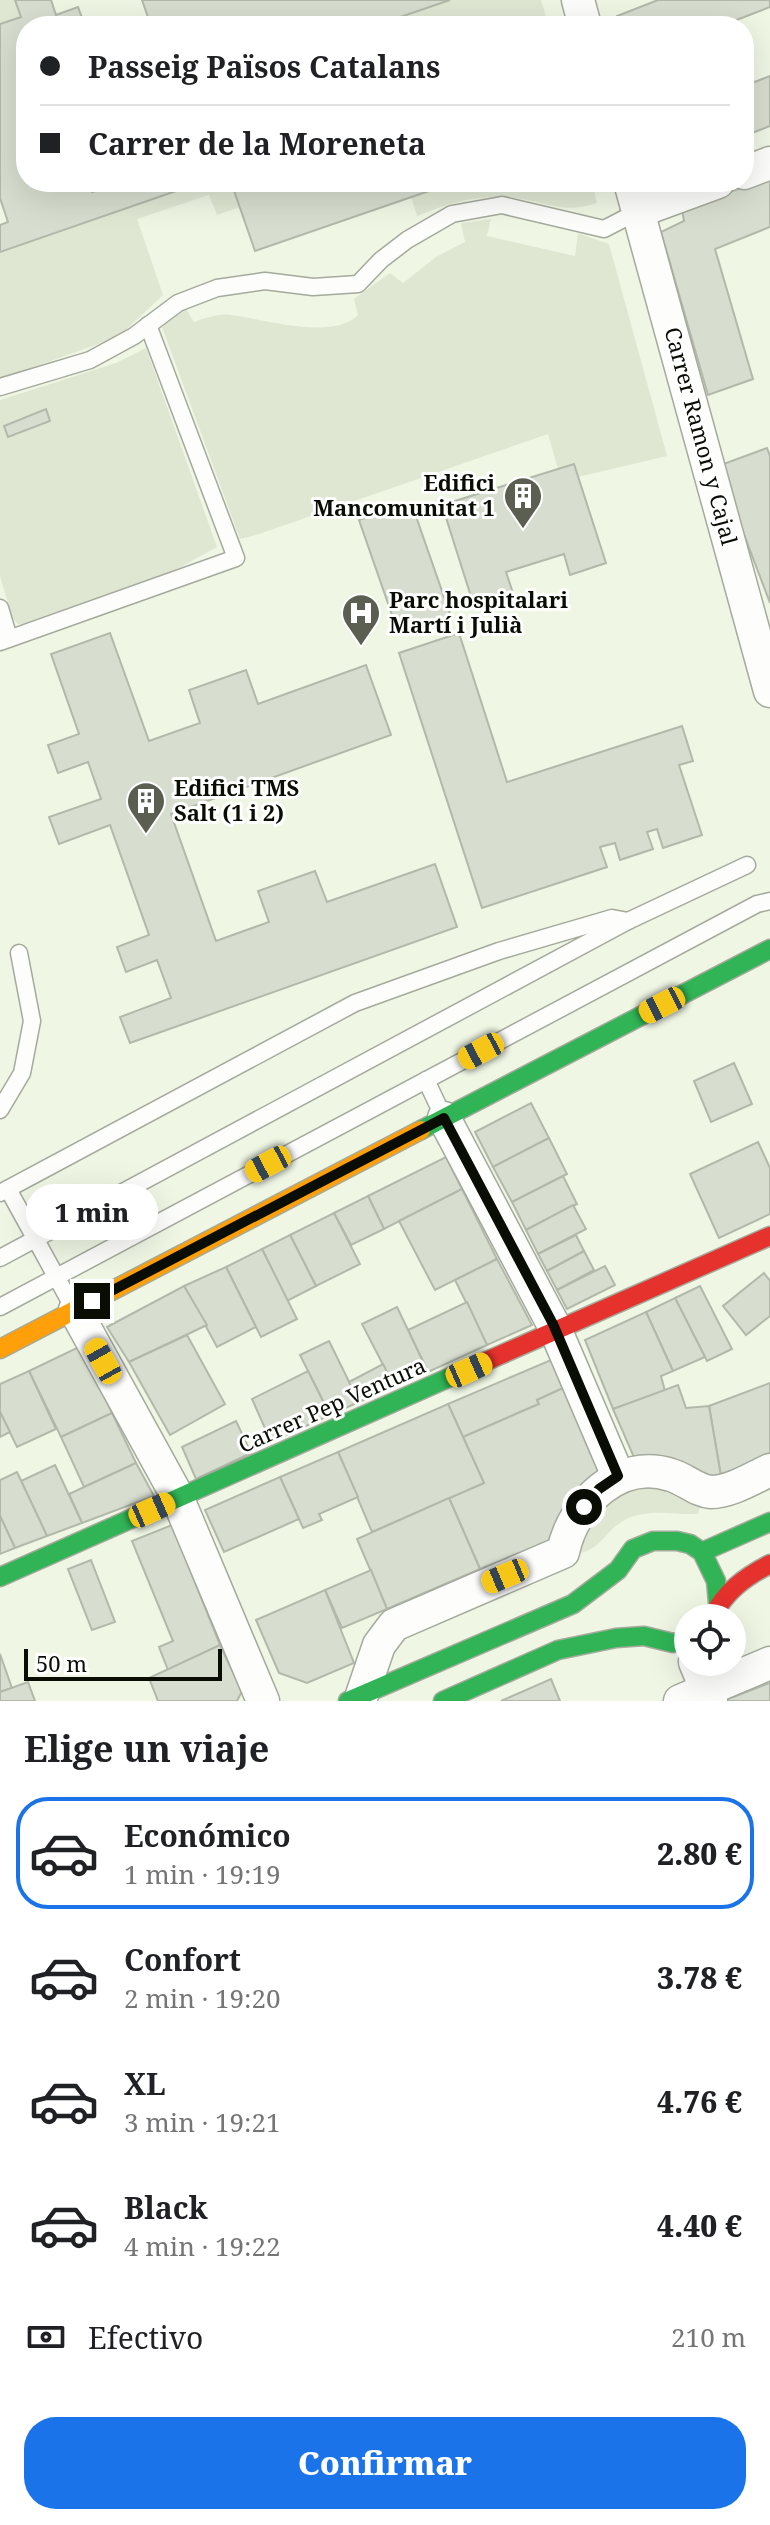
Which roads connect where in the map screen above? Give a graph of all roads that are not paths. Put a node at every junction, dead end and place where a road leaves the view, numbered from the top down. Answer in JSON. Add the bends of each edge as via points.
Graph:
{"nodes":[{"id":1,"x":663,"y":192,"type":"edge"},
{"id":2,"x":635,"y":197,"type":"edge"},
{"id":3,"x":148,"y":325,"type":"junction"},
{"id":4,"x":0,"y":387,"type":"edge"},
{"id":5,"x":0,"y":608,"type":"edge"},
{"id":6,"x":4,"y":640,"type":"edge"},
{"id":7,"x":768,"y":676,"type":"edge"},
{"id":8,"x":747,"y":865,"type":"dead end"},
{"id":9,"x":770,"y":901,"type":"edge"},
{"id":10,"x":628,"y":921,"type":"junction"},
{"id":11,"x":770,"y":949,"type":"edge"},
{"id":12,"x":19,"y":953,"type":"dead end"},
{"id":13,"x":426,"y":1080,"type":"junction"},
{"id":14,"x":0,"y":1110,"type":"edge"},
{"id":15,"x":444,"y":1118,"type":"junction"},
{"id":16,"x":4,"y":1191,"type":"edge"},
{"id":17,"x":770,"y":1236,"type":"edge"},
{"id":18,"x":36,"y":1239,"type":"junction"},
{"id":19,"x":0,"y":1258,"type":"edge"},
{"id":20,"x":58,"y":1277,"type":"junction"},
{"id":21,"x":0,"y":1307,"type":"edge"},
{"id":22,"x":75,"y":1310,"type":"junction"},
{"id":23,"x":555,"y":1328,"type":"junction"},
{"id":24,"x":0,"y":1349,"type":"edge"},
{"id":25,"x":770,"y":1470,"type":"edge"},
{"id":26,"x":618,"y":1476,"type":"junction"},
{"id":27,"x":178,"y":1499,"type":"junction"},
{"id":28,"x":770,"y":1522,"type":"edge"},
{"id":29,"x":702,"y":1552,"type":"junction"},
{"id":30,"x":770,"y":1564,"type":"edge"},
{"id":31,"x":618,"y":1570,"type":"junction"},
{"id":32,"x":0,"y":1577,"type":"edge"},
{"id":33,"x":619,"y":1597,"type":"dead end"},
{"id":34,"x":715,"y":1604,"type":"edge"},
{"id":35,"x":721,"y":1604,"type":"edge"},
{"id":36,"x":628,"y":1618,"type":"dead end"},
{"id":37,"x":644,"y":1636,"type":"junction"},
{"id":38,"x":674,"y":1644,"type":"edge"},
{"id":39,"x":770,"y":1663,"type":"edge"},
{"id":40,"x":746,"y":1665,"type":"edge"},
{"id":41,"x":355,"y":1698,"type":"edge"},
{"id":42,"x":263,"y":1701,"type":"edge"},
{"id":43,"x":443,"y":1701,"type":"edge"}],
"edges":[{"from":1,"to":2,"type":"street"},
{"from":2,"to":3,"type":"lane","via":[[604,229],[502,205],[452,214],[407,240],[358,284],[313,287],[265,281],[217,288],[178,303]]},
{"from":2,"to":7,"type":"street","name":"Carrer Ramon y Cajal"},
{"from":3,"to":4,"type":"lane","via":[[90,360]]},
{"from":3,"to":6,"type":"lane","via":[[236,558]]},
{"from":5,"to":6,"type":"lane"},
{"from":8,"to":10,"type":"lane"},
{"from":9,"to":13,"type":"lane"},
{"from":10,"to":16,"type":"lane","via":[[612,918],[499,951],[355,1003]]},
{"from":10,"to":18,"type":"lane"},
{"from":11,"to":15,"type":"street"},
{"from":12,"to":14,"type":"lane","via":[[32,1021],[22,1073]]},
{"from":13,"to":15,"type":"lane"},
{"from":13,"to":20,"type":"lane"},
{"from":15,"to":22,"type":"street"},
{"from":15,"to":23,"type":"street"},
{"from":16,"to":18,"type":"lane"},
{"from":17,"to":23,"type":"street","name":"Carrer Pep Ventura"},
{"from":18,"to":19,"type":"lane"},
{"from":18,"to":20,"type":"lane"},
{"from":20,"to":21,"type":"lane"},
{"from":20,"to":22,"type":"lane"},
{"from":22,"to":24,"type":"street"},
{"from":22,"to":27,"type":"street"},
{"from":23,"to":26,"type":"street"},
{"from":23,"to":27,"type":"street","name":"Carrer Pep Ventura"},
{"from":25,"to":26,"type":"street","via":[[717,1492],[669,1474]]},
{"from":26,"to":41,"type":"street","via":[[584,1507],[563,1552],[394,1625]]},
{"from":27,"to":32,"type":"street","name":"Carrer Pep Ventura"},
{"from":27,"to":42,"type":"street"},
{"from":28,"to":29,"type":"street"},
{"from":29,"to":31,"type":"street","via":[[677,1541],[653,1541],[633,1549]]},
{"from":29,"to":34,"type":"street","via":[[716,1581]]},
{"from":30,"to":35,"type":"street"},
{"from":31,"to":33,"type":"street"},
{"from":31,"to":41,"type":"street","via":[[553,1614]]},
{"from":36,"to":37,"type":"street"},
{"from":37,"to":38,"type":"street"},
{"from":37,"to":43,"type":"street","via":[[558,1650]]},
{"from":39,"to":40,"type":"street"}]}
